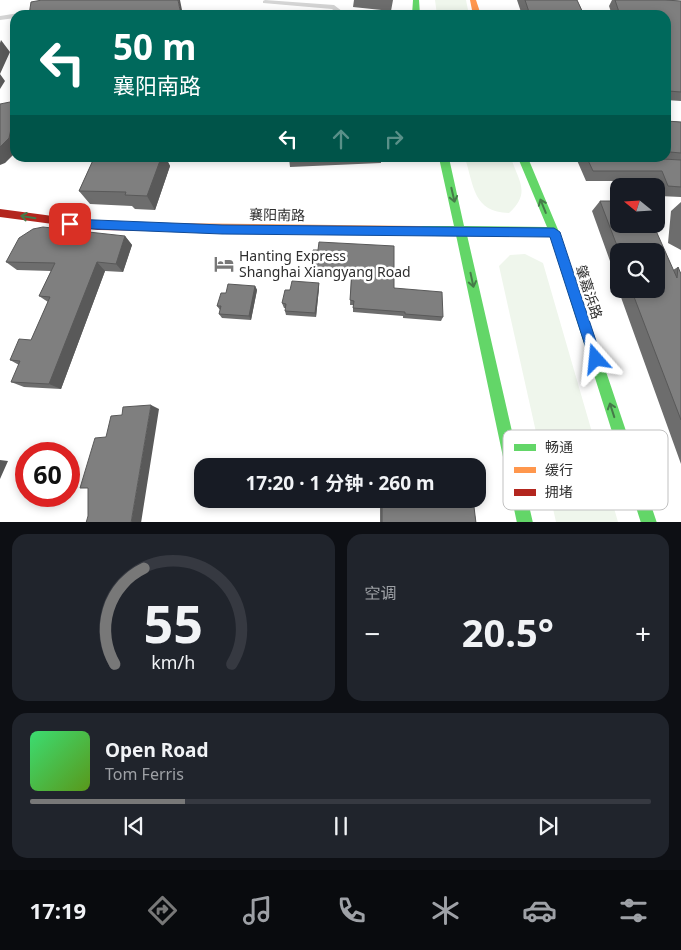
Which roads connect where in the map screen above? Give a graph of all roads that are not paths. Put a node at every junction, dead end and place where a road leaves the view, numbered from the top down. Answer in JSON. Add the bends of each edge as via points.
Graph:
{"nodes":[{"id":1,"x":266,"y":2,"type":"dead end"},
{"id":2,"x":338,"y":10,"type":"edge"},
{"id":3,"x":445,"y":162,"type":"edge"},
{"id":4,"x":525,"y":162,"type":"edge"},
{"id":5,"x":0,"y":213,"type":"edge"},
{"id":6,"x":461,"y":232,"type":"junction"},
{"id":7,"x":554,"y":232,"type":"junction"},
{"id":8,"x":505,"y":430,"type":"edge"},
{"id":9,"x":619,"y":430,"type":"edge"},
{"id":10,"x":645,"y":510,"type":"edge"},
{"id":11,"x":649,"y":522,"type":"edge"}],
"edges":[{"from":1,"to":2,"type":"lane","via":[[334,7]]},
{"from":3,"to":6,"type":"main road","one_way":true},
{"from":7,"to":4,"type":"main road","name":"肇嘉浜路","one_way":true},
{"from":6,"to":5,"type":"main road","name":"襄阳南路","one_way":true,"via":[[98,226]]},
{"from":6,"to":7,"type":"main road","name":"襄阳南路"},
{"from":6,"to":8,"type":"main road","one_way":true},
{"from":9,"to":7,"type":"main road","name":"肇嘉浜路","one_way":true},
{"from":11,"to":10,"type":"main road","name":"肇嘉浜路","one_way":true}]}
